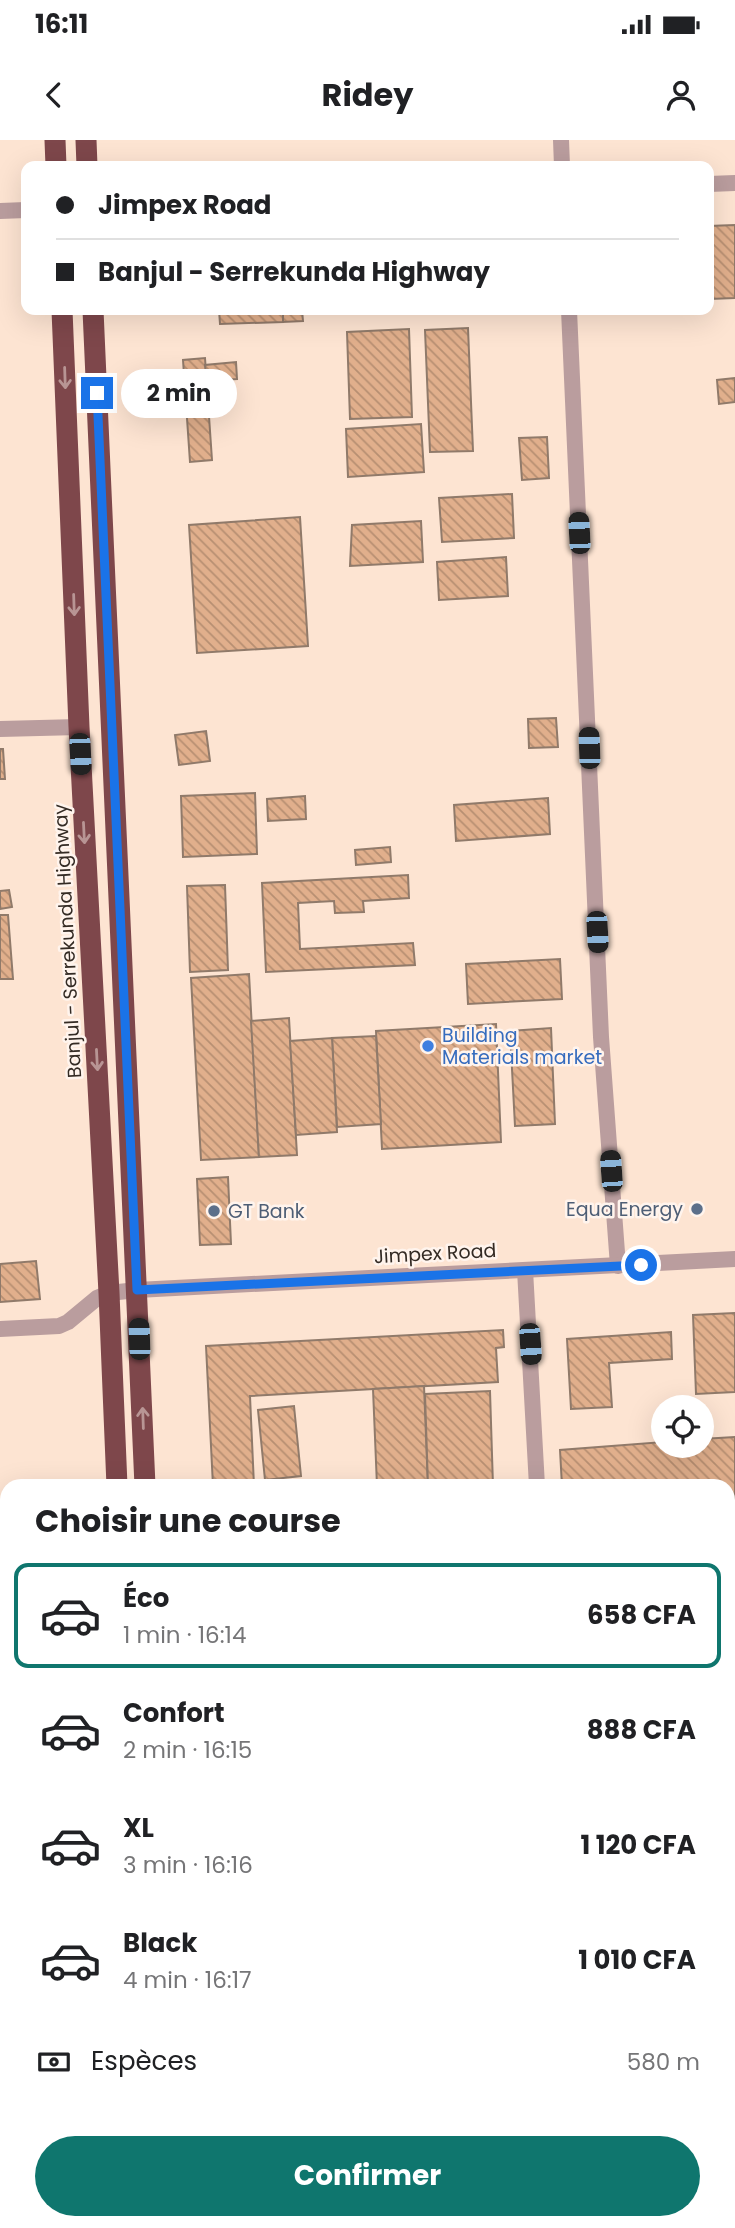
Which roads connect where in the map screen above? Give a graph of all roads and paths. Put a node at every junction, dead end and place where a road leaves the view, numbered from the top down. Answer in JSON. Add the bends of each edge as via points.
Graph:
{"nodes":[{"id":1,"x":55,"y":140,"type":"edge"},
{"id":2,"x":86,"y":140,"type":"edge"},
{"id":3,"x":561,"y":140,"type":"edge"},
{"id":4,"x":56,"y":161,"type":"edge"},
{"id":5,"x":87,"y":161,"type":"edge"},
{"id":6,"x":562,"y":161,"type":"edge"},
{"id":7,"x":735,"y":183,"type":"edge"},
{"id":8,"x":714,"y":184,"type":"edge"},
{"id":9,"x":21,"y":210,"type":"edge"},
{"id":10,"x":0,"y":211,"type":"edge"},
{"id":11,"x":62,"y":315,"type":"edge"},
{"id":12,"x":93,"y":315,"type":"edge"},
{"id":13,"x":569,"y":315,"type":"edge"},
{"id":14,"x":79,"y":727,"type":"junction"},
{"id":15,"x":0,"y":729,"type":"edge"},
{"id":16,"x":735,"y":1259,"type":"edge"},
{"id":17,"x":618,"y":1266,"type":"junction"},
{"id":18,"x":525,"y":1270,"type":"junction"},
{"id":19,"x":137,"y":1290,"type":"junction"},
{"id":20,"x":109,"y":1293,"type":"junction"},
{"id":21,"x":0,"y":1329,"type":"edge"},
{"id":22,"x":117,"y":1479,"type":"edge"},
{"id":23,"x":145,"y":1479,"type":"edge"},
{"id":24,"x":537,"y":1479,"type":"edge"}],
"edges":[{"from":1,"to":4,"type":"highway"},
{"from":2,"to":5,"type":"highway"},
{"from":3,"to":6,"type":"street"},
{"from":7,"to":8,"type":"street"},
{"from":9,"to":10,"type":"street"},
{"from":11,"to":14,"type":"highway","name":"Banjul - Serrekunda Highway","one_way":true},
{"from":12,"to":19,"type":"highway"},
{"from":13,"to":17,"type":"street","via":[[601,1037]]},
{"from":14,"to":15,"type":"street"},
{"from":14,"to":20,"type":"highway","name":"Banjul - Serrekunda Highway","one_way":true},
{"from":16,"to":17,"type":"street","name":"Jimpex Road"},
{"from":17,"to":18,"type":"street","name":"Jimpex Road"},
{"from":18,"to":19,"type":"street","name":"Jimpex Road"},
{"from":18,"to":24,"type":"street"},
{"from":19,"to":20,"type":"street","name":"Jimpex Road"},
{"from":23,"to":19,"type":"highway","one_way":true},
{"from":20,"to":21,"type":"street","via":[[59,1326]]},
{"from":20,"to":22,"type":"highway","name":"Banjul - Serrekunda Highway"}]}
